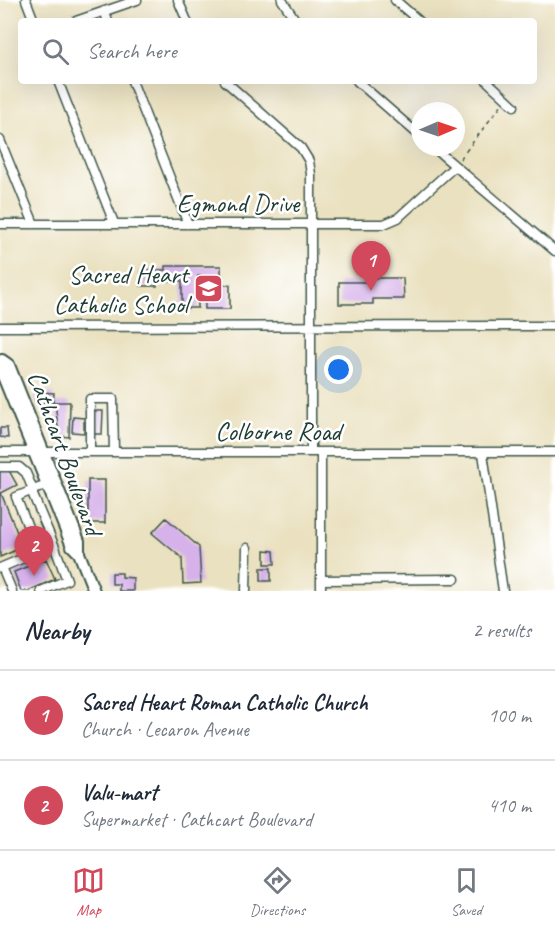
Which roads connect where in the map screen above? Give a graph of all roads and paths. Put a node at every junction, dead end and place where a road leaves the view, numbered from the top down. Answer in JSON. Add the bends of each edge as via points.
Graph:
{"nodes":[{"id":1,"x":26,"y":0,"type":"edge"},
{"id":2,"x":138,"y":0,"type":"edge"},
{"id":3,"x":178,"y":0,"type":"edge"},
{"id":4,"x":282,"y":0,"type":"edge"},
{"id":5,"x":395,"y":0,"type":"edge"},
{"id":6,"x":104,"y":11,"type":"junction"},
{"id":7,"x":33,"y":18,"type":"edge"},
{"id":8,"x":84,"y":18,"type":"edge"},
{"id":9,"x":107,"y":18,"type":"edge"},
{"id":10,"x":186,"y":18,"type":"edge"},
{"id":11,"x":295,"y":18,"type":"edge"},
{"id":12,"x":416,"y":18,"type":"edge"},
{"id":13,"x":59,"y":84,"type":"edge"},
{"id":14,"x":133,"y":84,"type":"edge"},
{"id":15,"x":228,"y":84,"type":"edge"},
{"id":16,"x":360,"y":84,"type":"edge"},
{"id":17,"x":490,"y":84,"type":"edge"},
{"id":18,"x":507,"y":99,"type":"junction"},
{"id":19,"x":514,"y":106,"type":"dead end"},
{"id":20,"x":411,"y":128,"type":"edge"},
{"id":21,"x":0,"y":140,"type":"edge"},
{"id":22,"x":443,"y":156,"type":"edge"},
{"id":23,"x":454,"y":166,"type":"junction"},
{"id":24,"x":0,"y":224,"type":"edge"},
{"id":25,"x":34,"y":224,"type":"junction"},
{"id":26,"x":114,"y":224,"type":"junction"},
{"id":27,"x":188,"y":224,"type":"junction"},
{"id":28,"x":312,"y":224,"type":"junction"},
{"id":29,"x":555,"y":251,"type":"edge"},
{"id":30,"x":312,"y":326,"type":"junction"},
{"id":31,"x":555,"y":326,"type":"edge"},
{"id":32,"x":0,"y":327,"type":"edge"},
{"id":33,"x":0,"y":362,"type":"edge"},
{"id":34,"x":0,"y":452,"type":"edge"},
{"id":35,"x":38,"y":452,"type":"junction"},
{"id":36,"x":90,"y":452,"type":"junction"},
{"id":37,"x":114,"y":452,"type":"junction"},
{"id":38,"x":316,"y":452,"type":"junction"},
{"id":39,"x":555,"y":452,"type":"edge"},
{"id":40,"x":483,"y":453,"type":"junction"},
{"id":41,"x":0,"y":467,"type":"edge"},
{"id":42,"x":47,"y":485,"type":"junction"},
{"id":43,"x":33,"y":490,"type":"junction"},
{"id":44,"x":69,"y":540,"type":"junction"},
{"id":45,"x":54,"y":546,"type":"junction"},
{"id":46,"x":247,"y":548,"type":"dead end"},
{"id":47,"x":38,"y":552,"type":"junction"},
{"id":48,"x":79,"y":553,"type":"junction"},
{"id":49,"x":1,"y":567,"type":"edge"},
{"id":50,"x":455,"y":579,"type":"dead end"},
{"id":51,"x":321,"y":580,"type":"junction"},
{"id":52,"x":12,"y":591,"type":"edge"},
{"id":53,"x":41,"y":591,"type":"edge"},
{"id":54,"x":94,"y":591,"type":"edge"},
{"id":55,"x":246,"y":591,"type":"edge"},
{"id":56,"x":321,"y":591,"type":"edge"},
{"id":57,"x":504,"y":591,"type":"edge"}],
"edges":[{"from":1,"to":7,"type":"street"},
{"from":2,"to":6,"type":"street"},
{"from":3,"to":10,"type":"street"},
{"from":4,"to":11,"type":"street"},
{"from":5,"to":12,"type":"street"},
{"from":6,"to":8,"type":"street"},
{"from":6,"to":9,"type":"street"},
{"from":13,"to":26,"type":"street"},
{"from":14,"to":27,"type":"street"},
{"from":15,"to":28,"type":"street","via":[[301,148],[309,161]]},
{"from":16,"to":20,"type":"street"},
{"from":17,"to":18,"type":"street"},
{"from":18,"to":19,"type":"street"},
{"from":18,"to":23,"type":"path"},
{"from":21,"to":25,"type":"street"},
{"from":22,"to":23,"type":"street"},
{"from":23,"to":28,"type":"street","name":"Egmond Drive","via":[[391,222]]},
{"from":23,"to":29,"type":"street"},
{"from":24,"to":25,"type":"street","name":"Egmond Drive"},
{"from":25,"to":26,"type":"street","name":"Egmond Drive"},
{"from":26,"to":27,"type":"street","name":"Egmond Drive"},
{"from":27,"to":28,"type":"street","name":"Egmond Drive"},
{"from":28,"to":30,"type":"street"},
{"from":30,"to":31,"type":"street"},
{"from":30,"to":32,"type":"street"},
{"from":30,"to":38,"type":"street"},
{"from":33,"to":35,"type":"main road","name":"Cathcart Boulevard","via":[[9,365]]},
{"from":34,"to":35,"type":"street","name":"Colborne Road"},
{"from":35,"to":36,"type":"street","name":"Colborne Road"},
{"from":35,"to":42,"type":"main road","name":"Cathcart Boulevard"},
{"from":35,"to":48,"type":"main road","name":"Cathcart Boulevard","via":[[79,541]]},
{"from":36,"to":37,"type":"street","name":"Colborne Road"},
{"from":36,"to":37,"type":"street","via":[[90,402],[112,399]]},
{"from":37,"to":38,"type":"street","name":"Colborne Road"},
{"from":38,"to":40,"type":"street","name":"Colborne Road"},
{"from":38,"to":51,"type":"street"},
{"from":39,"to":40,"type":"street","name":"Colborne Road"},
{"from":40,"to":57,"type":"street"},
{"from":41,"to":43,"type":"street","via":[[23,469]]},
{"from":42,"to":43,"type":"street"},
{"from":42,"to":44,"type":"main road","name":"Cathcart Boulevard"},
{"from":43,"to":45,"type":"street"},
{"from":43,"to":47,"type":"street","via":[[16,497]]},
{"from":44,"to":45,"type":"street"},
{"from":44,"to":48,"type":"main road","name":"Cathcart Boulevard"},
{"from":45,"to":47,"type":"street"},
{"from":45,"to":53,"type":"street","via":[[67,580]]},
{"from":46,"to":55,"type":"street"},
{"from":47,"to":49,"type":"street"},
{"from":48,"to":54,"type":"main road"},
{"from":49,"to":52,"type":"street"},
{"from":50,"to":51,"type":"street"},
{"from":51,"to":56,"type":"street"}]}
